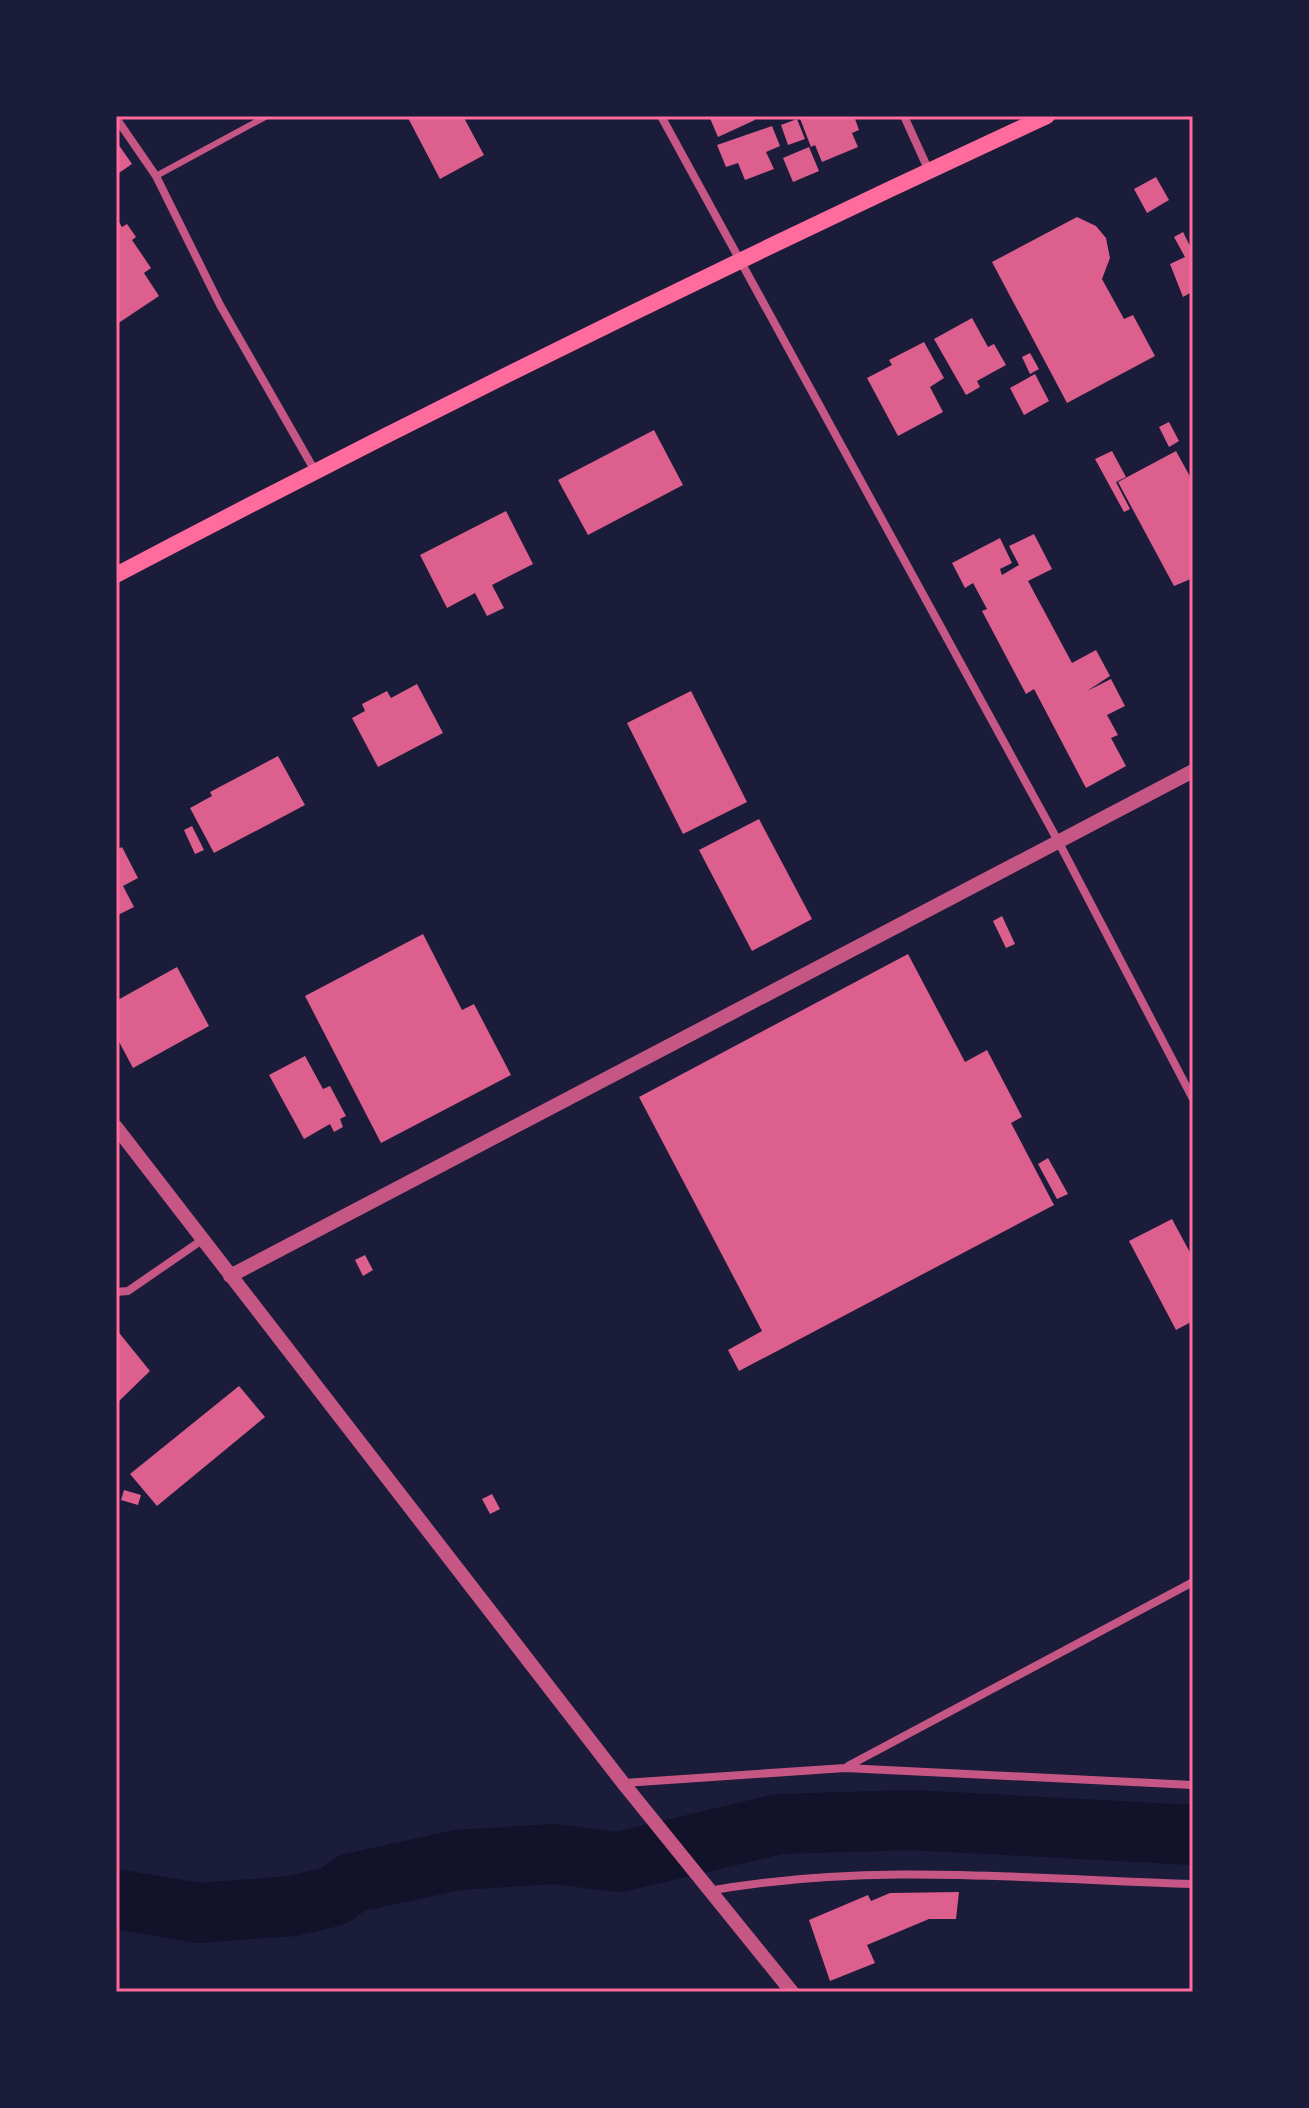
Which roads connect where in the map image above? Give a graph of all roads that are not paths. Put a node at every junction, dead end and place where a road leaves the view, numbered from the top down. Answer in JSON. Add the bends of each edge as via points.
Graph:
{"nodes":[{"id":1,"x":267,"y":116,"type":"edge"},
{"id":2,"x":661,"y":116,"type":"edge"},
{"id":3,"x":904,"y":116,"type":"edge"},
{"id":4,"x":1047,"y":116,"type":"edge"},
{"id":5,"x":116,"y":118,"type":"edge"},
{"id":6,"x":929,"y":171,"type":"junction"},
{"id":7,"x":156,"y":176,"type":"junction"},
{"id":8,"x":740,"y":261,"type":"junction"},
{"id":9,"x":315,"y":471,"type":"junction"},
{"id":10,"x":116,"y":575,"type":"edge"},
{"id":11,"x":1193,"y":771,"type":"edge"},
{"id":12,"x":1058,"y":841,"type":"junction"},
{"id":13,"x":1193,"y":1099,"type":"edge"},
{"id":14,"x":116,"y":1127,"type":"edge"},
{"id":15,"x":202,"y":1240,"type":"junction"},
{"id":16,"x":230,"y":1276,"type":"junction"},
{"id":17,"x":116,"y":1292,"type":"edge"},
{"id":18,"x":1193,"y":1582,"type":"edge"},
{"id":19,"x":845,"y":1768,"type":"junction"},
{"id":20,"x":623,"y":1783,"type":"junction"},
{"id":21,"x":1193,"y":1785,"type":"edge"},
{"id":22,"x":1193,"y":1884,"type":"edge"},
{"id":23,"x":708,"y":1891,"type":"junction"},
{"id":24,"x":792,"y":1992,"type":"edge"}],
"edges":[{"from":1,"to":7,"type":"lane"},
{"from":2,"to":8,"type":"street"},
{"from":3,"to":6,"type":"street"},
{"from":4,"to":6,"type":"main road"},
{"from":5,"to":7,"type":"street"},
{"from":6,"to":8,"type":"main road"},
{"from":7,"to":9,"type":"street","via":[[220,305]]},
{"from":8,"to":9,"type":"main road"},
{"from":8,"to":12,"type":"street"},
{"from":9,"to":10,"type":"main road"},
{"from":11,"to":12,"type":"street"},
{"from":12,"to":13,"type":"street"},
{"from":12,"to":16,"type":"street"},
{"from":14,"to":15,"type":"street"},
{"from":15,"to":16,"type":"street"},
{"from":15,"to":17,"type":"street","via":[[128,1291]]},
{"from":16,"to":20,"type":"street"},
{"from":18,"to":19,"type":"street"},
{"from":19,"to":20,"type":"street"},
{"from":19,"to":21,"type":"street"},
{"from":20,"to":23,"type":"street"},
{"from":22,"to":23,"type":"street","via":[[870,1874]]},
{"from":23,"to":24,"type":"street"}]}
